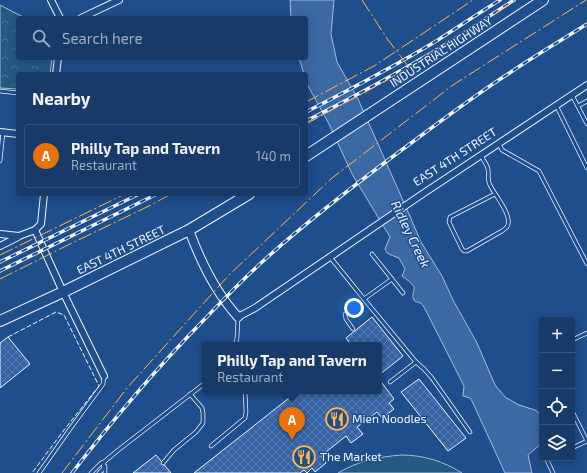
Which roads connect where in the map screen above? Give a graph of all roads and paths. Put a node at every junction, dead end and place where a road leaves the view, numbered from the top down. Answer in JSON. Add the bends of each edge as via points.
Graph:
{"nodes":[{"id":1,"x":51,"y":0,"type":"edge"},
{"id":2,"x":119,"y":0,"type":"edge"},
{"id":3,"x":543,"y":0,"type":"edge"},
{"id":4,"x":59,"y":16,"type":"edge"},
{"id":5,"x":85,"y":16,"type":"edge"},
{"id":6,"x":58,"y":60,"type":"edge"},
{"id":7,"x":56,"y":72,"type":"edge"},
{"id":8,"x":587,"y":85,"type":"edge"},
{"id":9,"x":0,"y":91,"type":"edge"},
{"id":10,"x":16,"y":93,"type":"edge"},
{"id":11,"x":572,"y":95,"type":"junction"},
{"id":12,"x":587,"y":101,"type":"edge"},
{"id":13,"x":556,"y":105,"type":"junction"},
{"id":14,"x":578,"y":106,"type":"junction"},
{"id":15,"x":587,"y":124,"type":"edge"},
{"id":16,"x":1,"y":132,"type":"edge"},
{"id":17,"x":16,"y":134,"type":"edge"},
{"id":18,"x":499,"y":144,"type":"junction"},
{"id":19,"x":308,"y":155,"type":"edge"},
{"id":20,"x":481,"y":156,"type":"junction"},
{"id":21,"x":0,"y":161,"type":"edge"},
{"id":22,"x":587,"y":168,"type":"edge"},
{"id":23,"x":495,"y":194,"type":"junction"},
{"id":24,"x":44,"y":196,"type":"edge"},
{"id":25,"x":245,"y":196,"type":"edge"},
{"id":26,"x":35,"y":230,"type":"junction"},
{"id":27,"x":189,"y":230,"type":"junction"},
{"id":28,"x":0,"y":234,"type":"edge"},
{"id":29,"x":19,"y":236,"type":"junction"},
{"id":30,"x":0,"y":246,"type":"edge"},
{"id":31,"x":372,"y":254,"type":"dead end"},
{"id":32,"x":330,"y":257,"type":"junction"},
{"id":33,"x":587,"y":264,"type":"edge"},
{"id":34,"x":392,"y":279,"type":"junction"},
{"id":35,"x":62,"y":292,"type":"junction"},
{"id":36,"x":403,"y":293,"type":"dead end"},
{"id":37,"x":364,"y":299,"type":"junction"},
{"id":38,"x":345,"y":314,"type":"dead end"},
{"id":39,"x":238,"y":317,"type":"junction"},
{"id":40,"x":0,"y":321,"type":"edge"},
{"id":41,"x":353,"y":329,"type":"dead end"},
{"id":42,"x":587,"y":333,"type":"edge"},
{"id":43,"x":575,"y":339,"type":"edge"},
{"id":44,"x":236,"y":342,"type":"edge"},
{"id":45,"x":416,"y":362,"type":"junction"},
{"id":46,"x":104,"y":376,"type":"joint"},
{"id":47,"x":390,"y":382,"type":"dead end"},
{"id":48,"x":202,"y":385,"type":"edge"},
{"id":49,"x":190,"y":394,"type":"junction"},
{"id":50,"x":245,"y":394,"type":"edge"},
{"id":51,"x":575,"y":417,"type":"edge"},
{"id":52,"x":470,"y":432,"type":"dead end"},
{"id":53,"x":587,"y":441,"type":"edge"},
{"id":54,"x":211,"y":446,"type":"dead end"},
{"id":55,"x":575,"y":447,"type":"edge"},
{"id":56,"x":547,"y":461,"type":"edge"},
{"id":57,"x":104,"y":462,"type":"junction"},
{"id":58,"x":162,"y":463,"type":"dead end"},
{"id":59,"x":39,"y":473,"type":"edge"},
{"id":60,"x":91,"y":473,"type":"edge"},
{"id":61,"x":99,"y":473,"type":"edge"},
{"id":62,"x":105,"y":473,"type":"edge"},
{"id":63,"x":552,"y":473,"type":"edge"}],
"edges":[{"from":1,"to":4,"type":"street"},
{"from":2,"to":5,"type":"street"},
{"from":3,"to":19,"type":"main road","name":"INDUSTRIAL HIGHWAY"},
{"from":6,"to":7,"type":"street"},
{"from":8,"to":11,"type":"street","name":"EAST 4TH STREET"},
{"from":9,"to":10,"type":"lane"},
{"from":11,"to":13,"type":"street","name":"EAST 4TH STREET"},
{"from":11,"to":14,"type":"lane"},
{"from":12,"to":14,"type":"lane"},
{"from":13,"to":18,"type":"street","name":"EAST 4TH STREET"},
{"from":13,"to":22,"type":"lane"},
{"from":14,"to":15,"type":"lane"},
{"from":16,"to":17,"type":"street"},
{"from":16,"to":21,"type":"lane"},
{"from":18,"to":20,"type":"street","name":"EAST 4TH STREET"},
{"from":18,"to":33,"type":"lane","via":[[502,150],[539,171]]},
{"from":20,"to":23,"type":"lane","via":[[487,165],[489,182]]},
{"from":20,"to":32,"type":"street","name":"EAST 4TH STREET"},
{"from":23,"to":23,"type":"lane","via":[[508,217],[506,228],[464,251],[449,222],[450,217]]},
{"from":24,"to":26,"type":"street","via":[[41,224]]},
{"from":25,"to":27,"type":"main road","name":"EAST 4TH STREET"},
{"from":26,"to":29,"type":"street"},
{"from":26,"to":35,"type":"street"},
{"from":27,"to":35,"type":"main road","name":"EAST 4TH STREET"},
{"from":27,"to":39,"type":"street","via":[[207,270],[228,306]]},
{"from":28,"to":29,"type":"street"},
{"from":29,"to":30,"type":"street"},
{"from":31,"to":34,"type":"lane"},
{"from":32,"to":37,"type":"lane"},
{"from":32,"to":39,"type":"street","name":"EAST 4TH STREET"},
{"from":34,"to":36,"type":"lane"},
{"from":34,"to":37,"type":"lane"},
{"from":35,"to":40,"type":"main road","name":"EAST 4TH STREET"},
{"from":35,"to":46,"type":"street"},
{"from":37,"to":45,"type":"lane"},
{"from":38,"to":41,"type":"lane"},
{"from":39,"to":44,"type":"lane"},
{"from":42,"to":43,"type":"lane"},
{"from":45,"to":47,"type":"lane"},
{"from":45,"to":52,"type":"lane","via":[[432,378]]},
{"from":46,"to":59,"type":"lane","via":[[103,384]]},
{"from":48,"to":49,"type":"lane"},
{"from":49,"to":57,"type":"lane"},
{"from":49,"to":58,"type":"lane","via":[[202,408],[203,423]]},
{"from":50,"to":54,"type":"lane","via":[[245,418]]},
{"from":51,"to":53,"type":"lane"},
{"from":53,"to":55,"type":"lane"},
{"from":56,"to":63,"type":"lane"},
{"from":57,"to":60,"type":"lane"},
{"from":57,"to":61,"type":"lane"},
{"from":57,"to":62,"type":"lane"}]}
